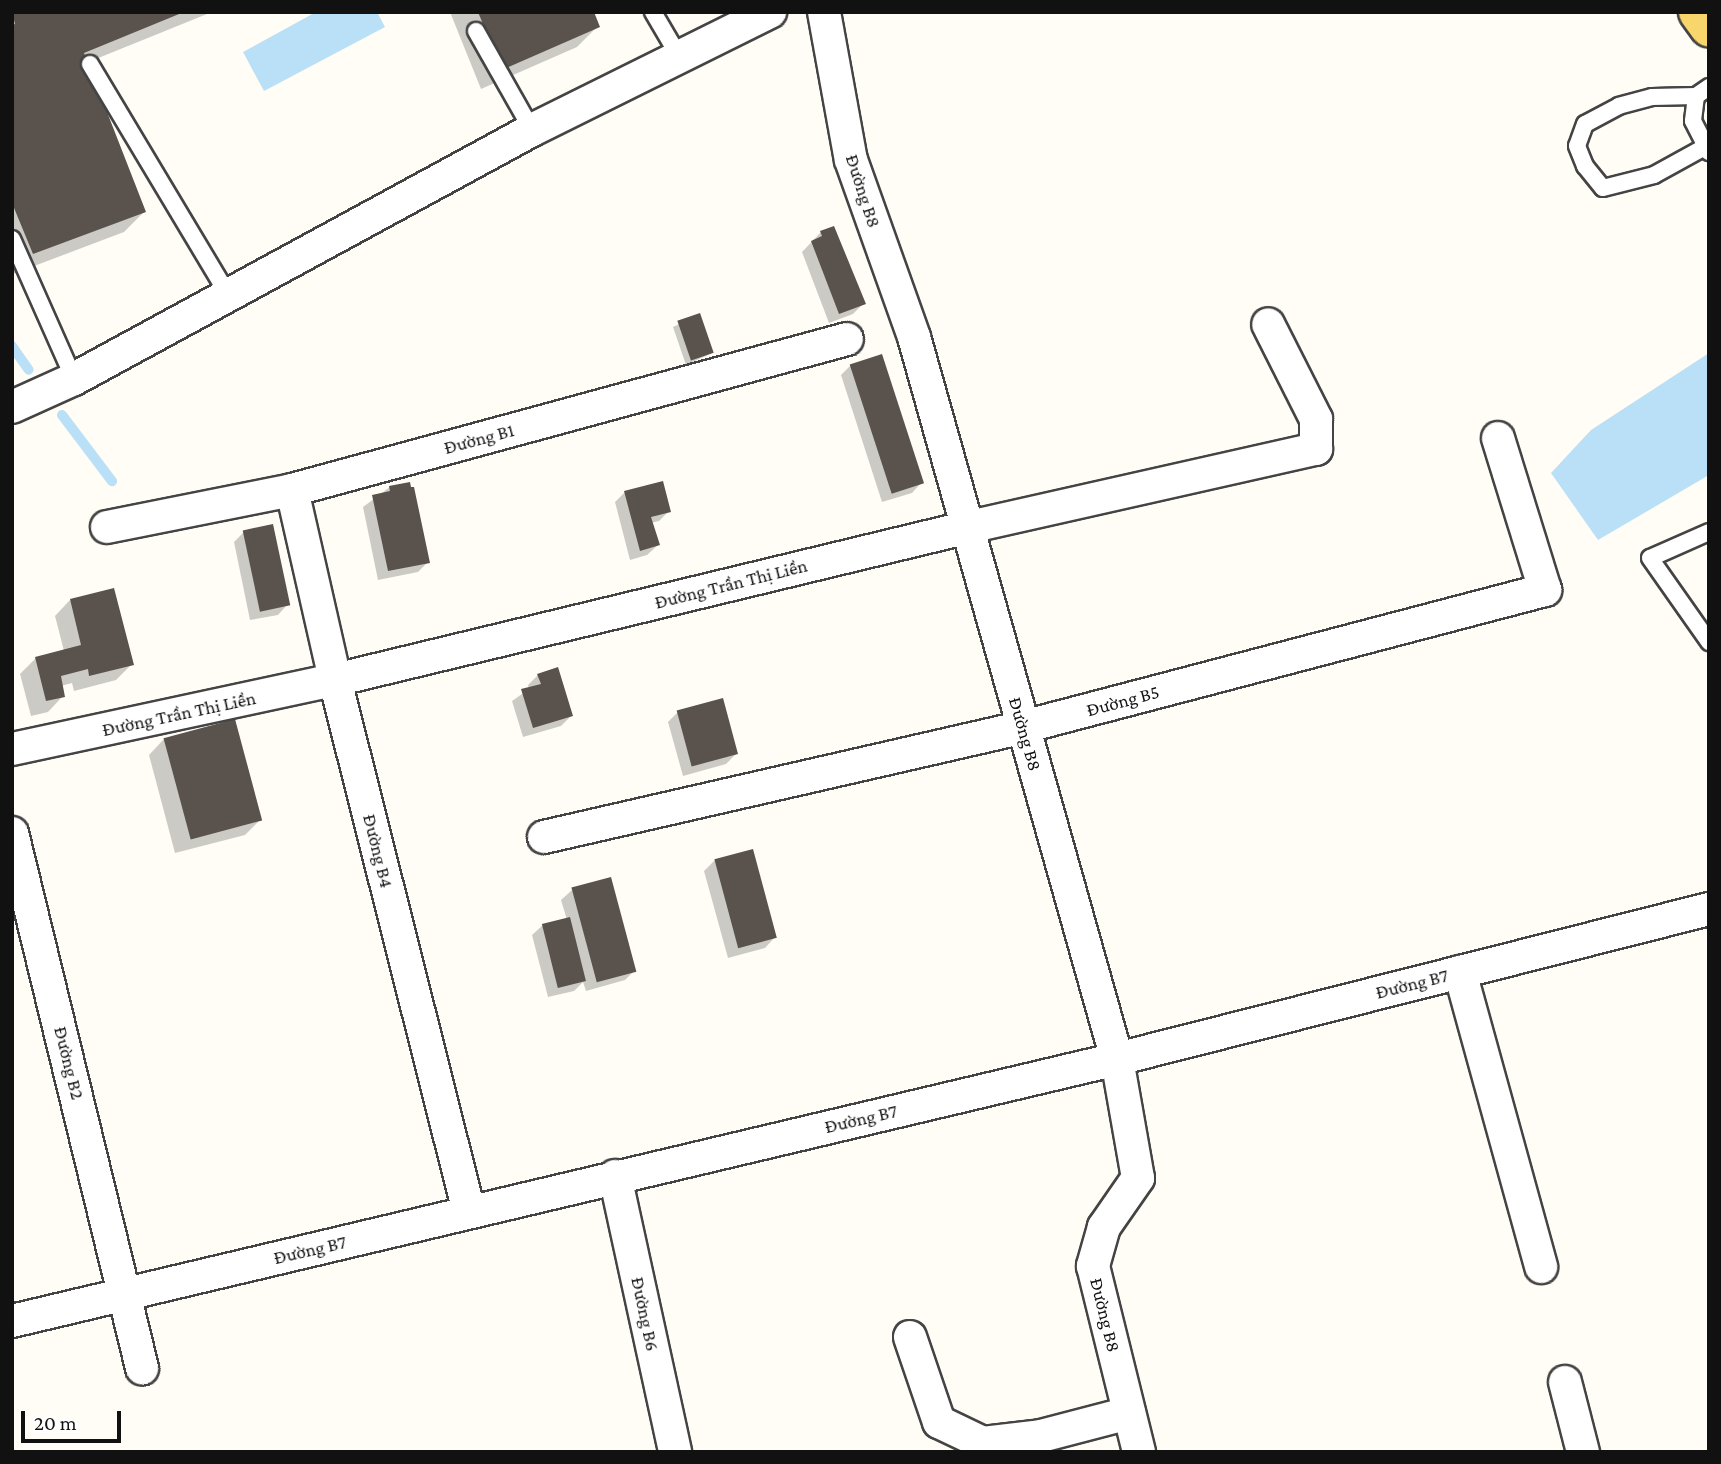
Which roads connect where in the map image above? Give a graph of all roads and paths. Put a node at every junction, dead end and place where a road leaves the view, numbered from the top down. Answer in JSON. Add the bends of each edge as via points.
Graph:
{"nodes":[{"id":1,"x":653,"y":12,"type":"edge"},
{"id":2,"x":770,"y":12,"type":"edge"},
{"id":3,"x":824,"y":12,"type":"edge"},
{"id":4,"x":1698,"y":12,"type":"edge"},
{"id":5,"x":1709,"y":27,"type":"edge"},
{"id":6,"x":476,"y":32,"type":"dead end"},
{"id":7,"x":680,"y":58,"type":"junction"},
{"id":8,"x":90,"y":64,"type":"dead end"},
{"id":9,"x":1702,"y":91,"type":"edge"},
{"id":10,"x":532,"y":130,"type":"junction"},
{"id":11,"x":1707,"y":150,"type":"edge"},
{"id":12,"x":12,"y":239,"type":"edge"},
{"id":13,"x":228,"y":295,"type":"junction"},
{"id":14,"x":1268,"y":324,"type":"dead end"},
{"id":15,"x":847,"y":339,"type":"dead end"},
{"id":16,"x":74,"y":379,"type":"junction"},
{"id":17,"x":18,"y":405,"type":"edge"},
{"id":18,"x":1499,"y":438,"type":"dead end"},
{"id":19,"x":292,"y":490,"type":"junction"},
{"id":20,"x":107,"y":527,"type":"dead end"},
{"id":21,"x":969,"y":527,"type":"junction"},
{"id":22,"x":1709,"y":532,"type":"edge"},
{"id":23,"x":1709,"y":642,"type":"edge"},
{"id":24,"x":335,"y":680,"type":"junction"},
{"id":25,"x":1023,"y":727,"type":"junction"},
{"id":26,"x":12,"y":749,"type":"edge"},
{"id":27,"x":12,"y":833,"type":"edge"},
{"id":28,"x":544,"y":836,"type":"dead end"},
{"id":29,"x":1709,"y":909,"type":"edge"},
{"id":30,"x":1460,"y":972,"type":"junction"},
{"id":31,"x":1117,"y":1059,"type":"junction"},
{"id":32,"x":615,"y":1176,"type":"junction"},
{"id":33,"x":469,"y":1212,"type":"junction"},
{"id":34,"x":1541,"y":1267,"type":"dead end"},
{"id":35,"x":125,"y":1293,"type":"junction"},
{"id":36,"x":12,"y":1321,"type":"edge"},
{"id":37,"x":909,"y":1337,"type":"dead end"},
{"id":38,"x":142,"y":1368,"type":"dead end"},
{"id":39,"x":1565,"y":1382,"type":"dead end"},
{"id":40,"x":1129,"y":1413,"type":"junction"},
{"id":41,"x":675,"y":1452,"type":"edge"},
{"id":42,"x":1139,"y":1452,"type":"edge"},
{"id":43,"x":1583,"y":1452,"type":"edge"}],
"edges":[{"from":1,"to":7,"type":"lane"},
{"from":2,"to":7,"type":"street"},
{"from":3,"to":21,"type":"street","name":"Đường B8","via":[[851,160],[914,337]]},
{"from":4,"to":5,"type":"main road"},
{"from":6,"to":10,"type":"lane"},
{"from":7,"to":10,"type":"street"},
{"from":8,"to":13,"type":"lane"},
{"from":9,"to":11,"type":"lane","via":[[1693,121]]},
{"from":9,"to":11,"type":"lane","via":[[1619,106],[1585,124],[1577,146],[1585,166],[1603,188],[1654,175]]},
{"from":10,"to":13,"type":"street"},
{"from":12,"to":16,"type":"lane"},
{"from":13,"to":16,"type":"street"},
{"from":14,"to":21,"type":"street","name":"Đường Trần Thị Liền","via":[[1316,418],[1316,449]]},
{"from":15,"to":19,"type":"street","name":"Đường B1"},
{"from":16,"to":17,"type":"street"},
{"from":18,"to":25,"type":"street","name":"Đường B5","via":[[1545,590]]},
{"from":19,"to":20,"type":"street","name":"Đường B1"},
{"from":19,"to":24,"type":"street","name":"Đường B4"},
{"from":21,"to":24,"type":"street","name":"Đường Trần Thị Liền"},
{"from":21,"to":25,"type":"street","name":"Đường B8"},
{"from":22,"to":23,"type":"lane","via":[[1650,558]]},
{"from":24,"to":26,"type":"street","name":"Đường Trần Thị Liền"},
{"from":24,"to":33,"type":"street","name":"Đường B4"},
{"from":25,"to":28,"type":"street","name":"Đường B5"},
{"from":25,"to":31,"type":"street","name":"Đường B8"},
{"from":27,"to":35,"type":"street","name":"Đường B2"},
{"from":29,"to":30,"type":"street","name":"Đường B7"},
{"from":30,"to":31,"type":"street","name":"Đường B7"},
{"from":30,"to":34,"type":"street"},
{"from":31,"to":32,"type":"street","name":"Đường B7"},
{"from":31,"to":40,"type":"street","name":"Đường B8","via":[[1138,1178],[1104,1227],[1093,1266]]},
{"from":32,"to":33,"type":"street","name":"Đường B7"},
{"from":32,"to":41,"type":"street","name":"Đường B6"},
{"from":33,"to":35,"type":"street","name":"Đường B7"},
{"from":35,"to":36,"type":"street","name":"Đường B7"},
{"from":35,"to":38,"type":"street","name":"Đường B2"},
{"from":37,"to":40,"type":"street","via":[[939,1422],[983,1443],[1041,1436]]},
{"from":39,"to":43,"type":"street"},
{"from":40,"to":42,"type":"street","name":"Đường B8"}]}
